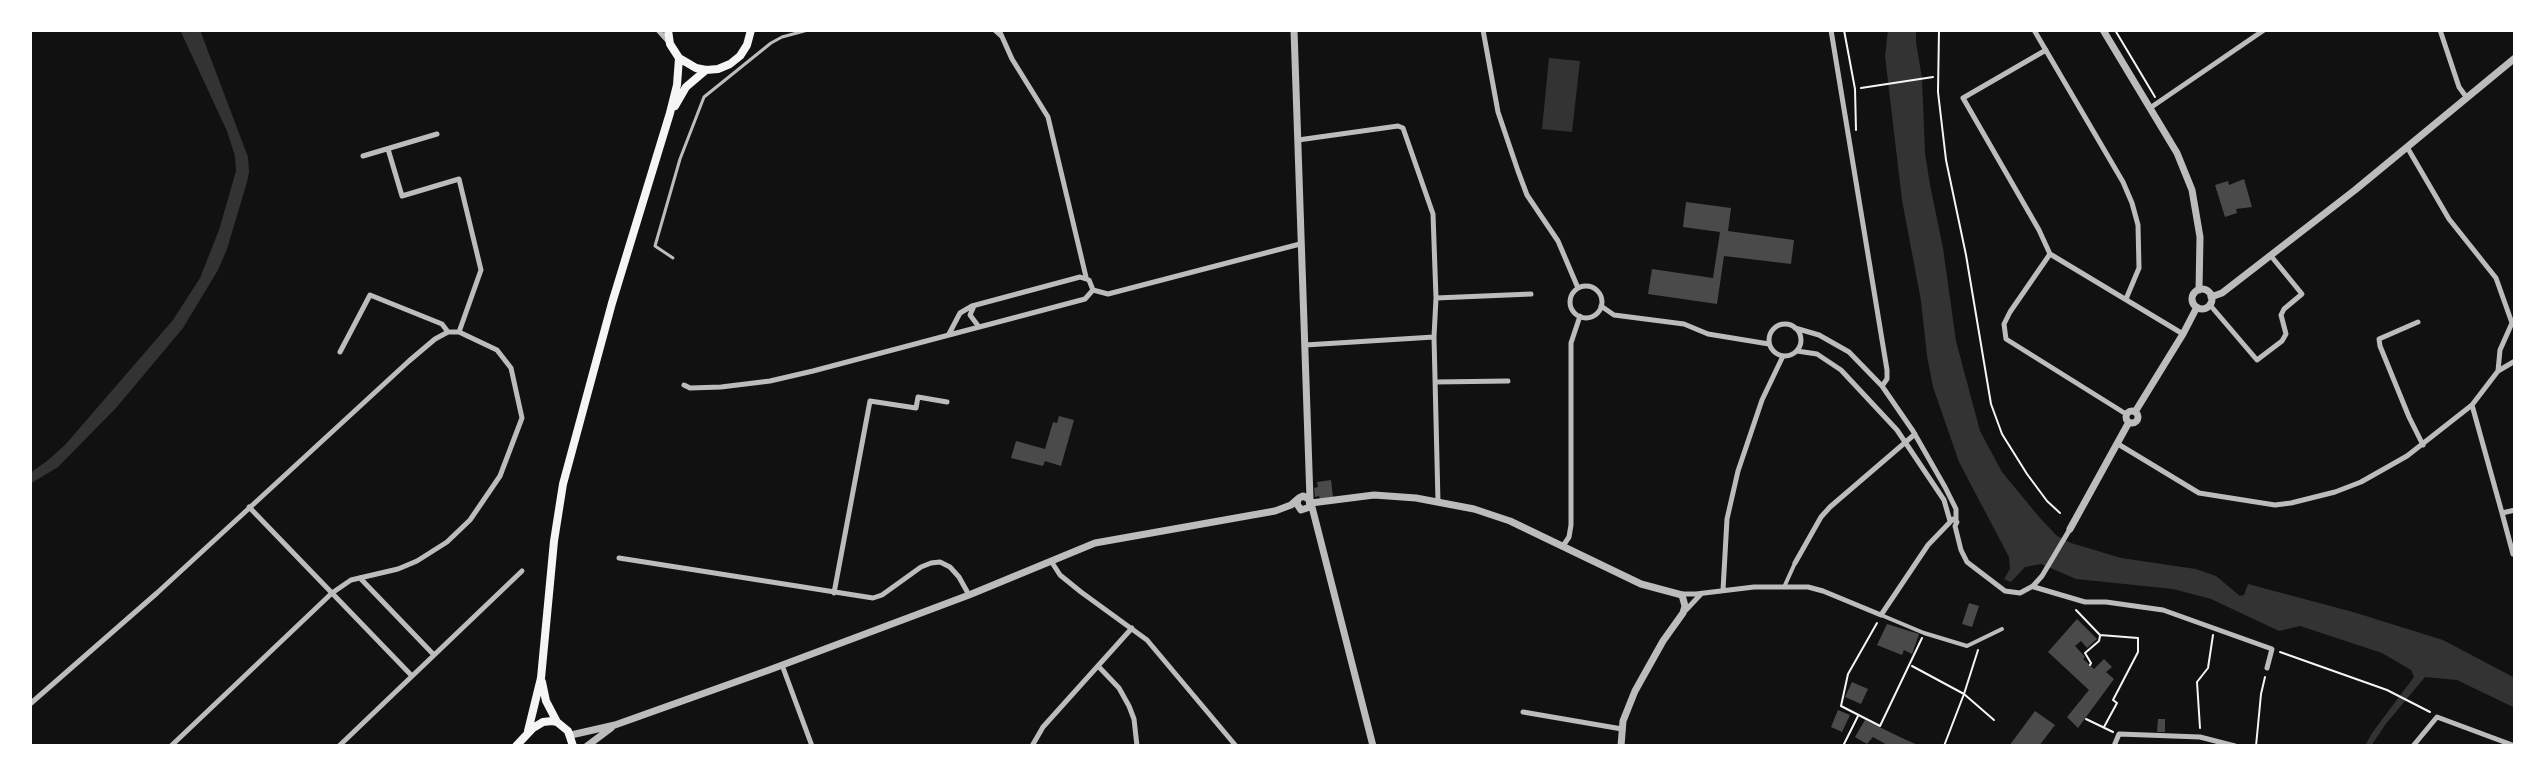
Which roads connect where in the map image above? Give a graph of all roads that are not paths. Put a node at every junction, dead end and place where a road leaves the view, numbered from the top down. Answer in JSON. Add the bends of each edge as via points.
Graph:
{"nodes":[{"id":1,"x":658,"y":30,"type":"edge"},
{"id":2,"x":668,"y":30,"type":"edge"},
{"id":3,"x":808,"y":30,"type":"edge"},
{"id":4,"x":993,"y":30,"type":"edge"},
{"id":5,"x":999,"y":30,"type":"edge"},
{"id":6,"x":1294,"y":30,"type":"edge"},
{"id":7,"x":1483,"y":30,"type":"edge"},
{"id":8,"x":1831,"y":30,"type":"edge"},
{"id":9,"x":2034,"y":30,"type":"edge"},
{"id":10,"x":2103,"y":30,"type":"edge"},
{"id":11,"x":2264,"y":30,"type":"edge"},
{"id":12,"x":2440,"y":30,"type":"edge"},
{"id":13,"x":751,"y":33,"type":"edge"},
{"id":14,"x":1002,"y":38,"type":"junction"},
{"id":15,"x":670,"y":44,"type":"junction"},
{"id":16,"x":2046,"y":50,"type":"junction"},
{"id":17,"x":679,"y":58,"type":"junction"},
{"id":18,"x":2515,"y":58,"type":"edge"},
{"id":19,"x":706,"y":70,"type":"junction"},
{"id":20,"x":2467,"y":98,"type":"junction"},
{"id":21,"x":2150,"y":108,"type":"junction"},
{"id":22,"x":670,"y":113,"type":"junction"},
{"id":23,"x":437,"y":134,"type":"dead end"},
{"id":24,"x":1298,"y":140,"type":"junction"},
{"id":25,"x":2407,"y":147,"type":"junction"},
{"id":26,"x":388,"y":149,"type":"junction"},
{"id":27,"x":363,"y":156,"type":"dead end"},
{"id":28,"x":1300,"y":244,"type":"junction"},
{"id":29,"x":2050,"y":254,"type":"junction"},
{"id":30,"x":2271,"y":256,"type":"junction"},
{"id":31,"x":673,"y":258,"type":"dead end"},
{"id":32,"x":1086,"y":277,"type":"junction"},
{"id":33,"x":1578,"y":288,"type":"junction"},
{"id":34,"x":1093,"y":290,"type":"junction"},
{"id":35,"x":2199,"y":290,"type":"junction"},
{"id":36,"x":1531,"y":294,"type":"dead end"},
{"id":37,"x":1436,"y":298,"type":"junction"},
{"id":38,"x":2126,"y":299,"type":"junction"},
{"id":39,"x":2211,"y":301,"type":"junction"},
{"id":40,"x":975,"y":305,"type":"junction"},
{"id":41,"x":1601,"y":306,"type":"junction"},
{"id":42,"x":2197,"y":307,"type":"junction"},
{"id":43,"x":1580,"y":316,"type":"junction"},
{"id":44,"x":2418,"y":322,"type":"dead end"},
{"id":45,"x":979,"y":327,"type":"junction"},
{"id":46,"x":1795,"y":328,"type":"junction"},
{"id":47,"x":448,"y":332,"type":"junction"},
{"id":48,"x":459,"y":332,"type":"junction"},
{"id":49,"x":2183,"y":334,"type":"junction"},
{"id":50,"x":949,"y":335,"type":"junction"},
{"id":51,"x":1434,"y":337,"type":"junction"},
{"id":52,"x":1769,"y":344,"type":"junction"},
{"id":53,"x":1305,"y":345,"type":"junction"},
{"id":54,"x":1797,"y":351,"type":"junction"},
{"id":55,"x":340,"y":352,"type":"dead end"},
{"id":56,"x":1783,"y":356,"type":"junction"},
{"id":57,"x":2515,"y":361,"type":"edge"},
{"id":58,"x":2498,"y":371,"type":"junction"},
{"id":59,"x":1508,"y":381,"type":"dead end"},
{"id":60,"x":1435,"y":382,"type":"junction"},
{"id":61,"x":684,"y":385,"type":"dead end"},
{"id":62,"x":1882,"y":386,"type":"junction"},
{"id":63,"x":947,"y":402,"type":"dead end"},
{"id":64,"x":2472,"y":405,"type":"junction"},
{"id":65,"x":2130,"y":416,"type":"junction"},
{"id":66,"x":1911,"y":428,"type":"junction"},
{"id":67,"x":1900,"y":434,"type":"junction"},
{"id":68,"x":1915,"y":434,"type":"junction"},
{"id":69,"x":1906,"y":441,"type":"junction"},
{"id":70,"x":2118,"y":444,"type":"junction"},
{"id":71,"x":2423,"y":445,"type":"junction"},
{"id":72,"x":1308,"y":475,"type":"junction"},
{"id":73,"x":1298,"y":499,"type":"junction"},
{"id":74,"x":1311,"y":502,"type":"junction"},
{"id":75,"x":1438,"y":502,"type":"junction"},
{"id":76,"x":249,"y":507,"type":"junction"},
{"id":77,"x":1302,"y":510,"type":"junction"},
{"id":78,"x":2515,"y":510,"type":"edge"},
{"id":79,"x":1275,"y":511,"type":"junction"},
{"id":80,"x":2502,"y":513,"type":"junction"},
{"id":81,"x":1953,"y":523,"type":"junction"},
{"id":82,"x":2070,"y":529,"type":"joint"},
{"id":83,"x":1317,"y":530,"type":"junction"},
{"id":84,"x":1563,"y":546,"type":"junction"},
{"id":85,"x":2513,"y":554,"type":"dead end"},
{"id":86,"x":619,"y":558,"type":"dead end"},
{"id":87,"x":1051,"y":561,"type":"junction"},
{"id":88,"x":1795,"y":563,"type":"joint"},
{"id":89,"x":522,"y":571,"type":"dead end"},
{"id":90,"x":360,"y":578,"type":"junction"},
{"id":91,"x":1785,"y":585,"type":"junction"},
{"id":92,"x":2033,"y":586,"type":"junction"},
{"id":93,"x":1723,"y":590,"type":"junction"},
{"id":94,"x":332,"y":593,"type":"junction"},
{"id":95,"x":834,"y":593,"type":"junction"},
{"id":96,"x":1702,"y":593,"type":"junction"},
{"id":97,"x":1680,"y":594,"type":"junction"},
{"id":98,"x":969,"y":595,"type":"junction"},
{"id":99,"x":1683,"y":613,"type":"junction"},
{"id":100,"x":1881,"y":615,"type":"junction"},
{"id":101,"x":1132,"y":628,"type":"junction"},
{"id":102,"x":2002,"y":629,"type":"dead end"},
{"id":103,"x":434,"y":655,"type":"junction"},
{"id":104,"x":782,"y":665,"type":"junction"},
{"id":105,"x":1099,"y":667,"type":"junction"},
{"id":106,"x":2267,"y":668,"type":"road end"},
{"id":107,"x":412,"y":676,"type":"junction"},
{"id":108,"x":541,"y":678,"type":"junction"},
{"id":109,"x":30,"y":704,"type":"edge"},
{"id":110,"x":1523,"y":712,"type":"dead end"},
{"id":111,"x":557,"y":722,"type":"junction"},
{"id":112,"x":615,"y":725,"type":"junction"},
{"id":113,"x":1622,"y":729,"type":"junction"},
{"id":114,"x":528,"y":731,"type":"junction"},
{"id":115,"x":571,"y":735,"type":"junction"},
{"id":116,"x":171,"y":746,"type":"edge"},
{"id":117,"x":339,"y":746,"type":"edge"},
{"id":118,"x":516,"y":746,"type":"edge"},
{"id":119,"x":573,"y":746,"type":"edge"},
{"id":120,"x":587,"y":746,"type":"edge"},
{"id":121,"x":812,"y":746,"type":"edge"},
{"id":122,"x":1032,"y":746,"type":"edge"},
{"id":123,"x":1137,"y":746,"type":"edge"},
{"id":124,"x":1236,"y":746,"type":"edge"},
{"id":125,"x":1373,"y":746,"type":"edge"},
{"id":126,"x":1621,"y":746,"type":"edge"},
{"id":127,"x":2114,"y":746,"type":"edge"},
{"id":128,"x":2235,"y":746,"type":"edge"},
{"id":129,"x":2413,"y":746,"type":"edge"},
{"id":130,"x":2515,"y":746,"type":"edge"}],
"edges":[{"from":1,"to":15,"type":"street"},
{"from":2,"to":15,"type":"main road"},
{"from":3,"to":31,"type":"lane","via":[[771,43],[704,97],[655,246]]},
{"from":4,"to":14,"type":"lane"},
{"from":5,"to":14,"type":"street"},
{"from":6,"to":24,"type":"street"},
{"from":7,"to":33,"type":"street","via":[[1498,112],[1518,171]]},
{"from":8,"to":62,"type":"street","via":[[1888,374]]},
{"from":9,"to":16,"type":"street"},
{"from":10,"to":21,"type":"street"},
{"from":11,"to":21,"type":"street"},
{"from":12,"to":20,"type":"street"},
{"from":13,"to":19,"type":"main road","via":[[740,56]]},
{"from":14,"to":32,"type":"street","via":[[1048,117]]},
{"from":15,"to":17,"type":"main road"},
{"from":16,"to":29,"type":"street","via":[[1963,98]]},
{"from":16,"to":38,"type":"street","via":[[2132,203],[2139,268]]},
{"from":17,"to":19,"type":"main road"},
{"from":17,"to":22,"type":"main road"},
{"from":18,"to":20,"type":"street"},
{"from":19,"to":22,"type":"main road","via":[[686,87]]},
{"from":20,"to":25,"type":"street"},
{"from":21,"to":35,"type":"street","via":[[2192,190],[2200,237]]},
{"from":22,"to":108,"type":"main road","via":[[563,484]]},
{"from":23,"to":26,"type":"street"},
{"from":24,"to":28,"type":"street"},
{"from":24,"to":37,"type":"street","via":[[1403,128],[1433,214]]},
{"from":25,"to":30,"type":"street"},
{"from":25,"to":58,"type":"street","via":[[2449,219],[2496,278],[2512,323]]},
{"from":26,"to":27,"type":"street"},
{"from":26,"to":48,"type":"street","via":[[402,196],[459,179],[481,270]]},
{"from":28,"to":34,"type":"street","via":[[1108,294]]},
{"from":28,"to":53,"type":"street"},
{"from":29,"to":38,"type":"street"},
{"from":29,"to":65,"type":"street","via":[[2010,312],[2004,335]]},
{"from":30,"to":39,"type":"street"},
{"from":30,"to":39,"type":"street","via":[[2302,294],[2281,315],[2286,334],[2282,341],[2257,360]]},
{"from":32,"to":34,"type":"street"},
{"from":32,"to":40,"type":"street"},
{"from":33,"to":41,"type":"street","via":[[1596,289]]},
{"from":33,"to":43,"type":"street","via":[[1570,300]]},
{"from":34,"to":45,"type":"street","via":[[1085,299]]},
{"from":35,"to":39,"type":"street","via":[[2206,290]]},
{"from":35,"to":42,"type":"street","via":[[2192,296]]},
{"from":36,"to":37,"type":"street"},
{"from":37,"to":51,"type":"street"},
{"from":38,"to":49,"type":"street"},
{"from":39,"to":42,"type":"street"},
{"from":40,"to":45,"type":"street","via":[[970,315]]},
{"from":40,"to":50,"type":"street","via":[[960,313]]},
{"from":41,"to":43,"type":"street","via":[[1590,317]]},
{"from":41,"to":52,"type":"street","via":[[1614,315],[1684,324],[1708,334]]},
{"from":42,"to":49,"type":"street"},
{"from":43,"to":84,"type":"street","via":[[1571,343],[1571,525]]},
{"from":44,"to":71,"type":"street","via":[[2379,339]]},
{"from":45,"to":50,"type":"street"},
{"from":46,"to":52,"type":"street","via":[[1776,326]]},
{"from":46,"to":54,"type":"street","via":[[1800,336]]},
{"from":46,"to":62,"type":"street","via":[[1849,352]]},
{"from":47,"to":48,"type":"street"},
{"from":47,"to":55,"type":"street","via":[[442,324],[370,295]]},
{"from":47,"to":76,"type":"street"},
{"from":48,"to":90,"type":"street","via":[[497,350],[516,381],[522,418],[500,476],[470,520],[435,552]]},
{"from":49,"to":65,"type":"street"},
{"from":50,"to":61,"type":"street","via":[[770,381]]},
{"from":51,"to":53,"type":"street"},
{"from":51,"to":60,"type":"street"},
{"from":52,"to":56,"type":"street"},
{"from":53,"to":72,"type":"street"},
{"from":54,"to":56,"type":"street"},
{"from":54,"to":67,"type":"street","via":[[1817,354],[1841,370]]},
{"from":56,"to":93,"type":"street","via":[[1738,471],[1727,519]]},
{"from":57,"to":58,"type":"street"},
{"from":58,"to":64,"type":"street"},
{"from":59,"to":60,"type":"street"},
{"from":60,"to":75,"type":"street"},
{"from":62,"to":66,"type":"street"},
{"from":63,"to":95,"type":"street","via":[[918,397],[916,408],[870,401]]},
{"from":64,"to":71,"type":"street"},
{"from":64,"to":80,"type":"street"},
{"from":65,"to":70,"type":"street"},
{"from":66,"to":67,"type":"street"},
{"from":66,"to":68,"type":"street"},
{"from":67,"to":69,"type":"street"},
{"from":68,"to":69,"type":"street"},
{"from":68,"to":81,"type":"street","via":[[1955,505]]},
{"from":69,"to":81,"type":"street"},
{"from":69,"to":88,"type":"street","via":[[1830,507]]},
{"from":70,"to":71,"type":"street","via":[[2199,493],[2275,505],[2361,482]]},
{"from":70,"to":82,"type":"street"},
{"from":72,"to":73,"type":"street"},
{"from":72,"to":74,"type":"street"},
{"from":73,"to":74,"type":"street"},
{"from":73,"to":77,"type":"street"},
{"from":73,"to":79,"type":"street"},
{"from":74,"to":75,"type":"street","via":[[1374,495]]},
{"from":74,"to":77,"type":"street"},
{"from":74,"to":83,"type":"street"},
{"from":75,"to":84,"type":"street","via":[[1486,513]]},
{"from":76,"to":94,"type":"street"},
{"from":76,"to":109,"type":"street"},
{"from":77,"to":79,"type":"street"},
{"from":77,"to":83,"type":"street"},
{"from":78,"to":80,"type":"street"},
{"from":79,"to":87,"type":"street","via":[[1095,543]]},
{"from":80,"to":85,"type":"street"},
{"from":81,"to":92,"type":"street","via":[[1967,562],[1977,571],[2010,593]]},
{"from":81,"to":100,"type":"street","via":[[1928,545]]},
{"from":82,"to":92,"type":"street"},
{"from":83,"to":125,"type":"street"},
{"from":84,"to":97,"type":"street","via":[[1641,584]]},
{"from":86,"to":95,"type":"street"},
{"from":87,"to":98,"type":"street"},
{"from":87,"to":101,"type":"street","via":[[1060,575]]},
{"from":88,"to":91,"type":"street"},
{"from":89,"to":103,"type":"street"},
{"from":90,"to":94,"type":"street"},
{"from":90,"to":103,"type":"street"},
{"from":91,"to":93,"type":"street"},
{"from":91,"to":100,"type":"street","via":[[1823,591]]},
{"from":92,"to":106,"type":"street","via":[[2085,602],[2163,610],[2272,649]]},
{"from":93,"to":96,"type":"street"},
{"from":94,"to":107,"type":"street"},
{"from":94,"to":116,"type":"street"},
{"from":95,"to":98,"type":"street","via":[[873,598],[921,567],[940,562],[959,577]]},
{"from":96,"to":97,"type":"street"},
{"from":96,"to":99,"type":"street"},
{"from":97,"to":99,"type":"street"},
{"from":98,"to":104,"type":"street"},
{"from":99,"to":113,"type":"street","via":[[1635,691]]},
{"from":100,"to":102,"type":"street","via":[[1967,646]]},
{"from":101,"to":105,"type":"street"},
{"from":101,"to":124,"type":"street"},
{"from":103,"to":107,"type":"street"},
{"from":104,"to":112,"type":"street"},
{"from":104,"to":121,"type":"street"},
{"from":105,"to":122,"type":"street"},
{"from":105,"to":123,"type":"street","via":[[1129,706]]},
{"from":107,"to":117,"type":"street"},
{"from":108,"to":111,"type":"main road"},
{"from":108,"to":114,"type":"main road"},
{"from":110,"to":113,"type":"street"},
{"from":111,"to":114,"type":"main road","via":[[543,722]]},
{"from":111,"to":115,"type":"main road"},
{"from":112,"to":115,"type":"street"},
{"from":112,"to":120,"type":"street"},
{"from":113,"to":126,"type":"street"},
{"from":114,"to":118,"type":"main road"},
{"from":115,"to":119,"type":"main road"},
{"from":127,"to":128,"type":"street","via":[[2119,734],[2200,737]]},
{"from":129,"to":130,"type":"street","via":[[2437,717]]}]}
